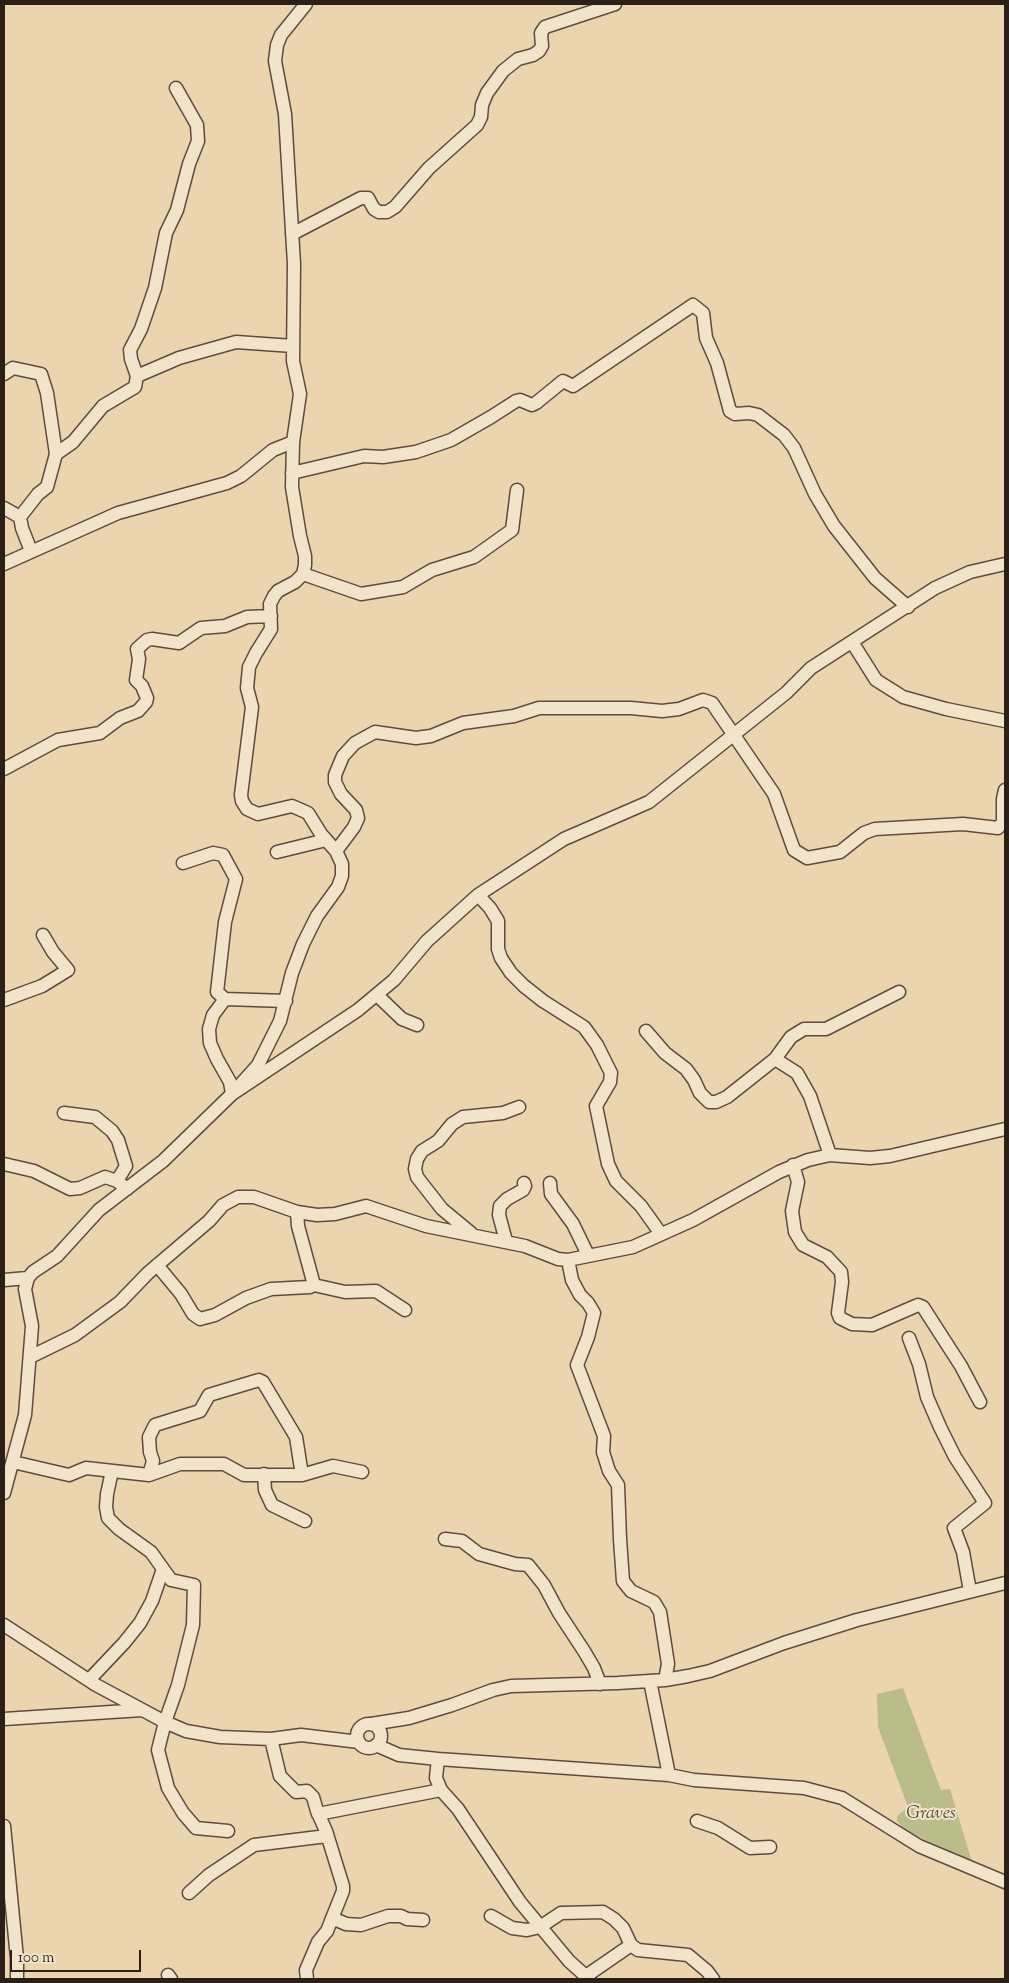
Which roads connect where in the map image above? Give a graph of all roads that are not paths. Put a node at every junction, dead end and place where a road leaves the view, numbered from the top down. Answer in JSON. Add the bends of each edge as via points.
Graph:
{"nodes":[{"id":1,"x":306,"y":4,"type":"edge"},
{"id":2,"x":616,"y":4,"type":"edge"},
{"id":3,"x":176,"y":88,"type":"dead end"},
{"id":4,"x":292,"y":234,"type":"junction"},
{"id":5,"x":293,"y":346,"type":"junction"},
{"id":6,"x":4,"y":374,"type":"edge"},
{"id":7,"x":137,"y":376,"type":"junction"},
{"id":8,"x":292,"y":442,"type":"junction"},
{"id":9,"x":56,"y":454,"type":"junction"},
{"id":10,"x":292,"y":473,"type":"junction"},
{"id":11,"x":516,"y":490,"type":"dead end"},
{"id":12,"x":4,"y":508,"type":"edge"},
{"id":13,"x":20,"y":517,"type":"junction"},
{"id":14,"x":31,"y":551,"type":"junction"},
{"id":15,"x":4,"y":564,"type":"edge"},
{"id":16,"x":1005,"y":564,"type":"edge"},
{"id":17,"x":303,"y":574,"type":"junction"},
{"id":18,"x":908,"y":607,"type":"junction"},
{"id":19,"x":271,"y":616,"type":"junction"},
{"id":20,"x":852,"y":642,"type":"junction"},
{"id":21,"x":1005,"y":721,"type":"edge"},
{"id":22,"x":735,"y":735,"type":"junction"},
{"id":23,"x":4,"y":769,"type":"edge"},
{"id":24,"x":1005,"y":790,"type":"edge"},
{"id":25,"x":326,"y":840,"type":"junction"},
{"id":26,"x":336,"y":851,"type":"junction"},
{"id":27,"x":277,"y":852,"type":"dead end"},
{"id":28,"x":183,"y":863,"type":"dead end"},
{"id":29,"x":478,"y":895,"type":"junction"},
{"id":30,"x":43,"y":935,"type":"dead end"},
{"id":31,"x":899,"y":992,"type":"dead end"},
{"id":32,"x":377,"y":994,"type":"junction"},
{"id":33,"x":225,"y":999,"type":"junction"},
{"id":34,"x":4,"y":1000,"type":"edge"},
{"id":35,"x":286,"y":1001,"type":"junction"},
{"id":36,"x":418,"y":1025,"type":"dead end"},
{"id":37,"x":646,"y":1032,"type":"dead end"},
{"id":38,"x":774,"y":1059,"type":"junction"},
{"id":39,"x":232,"y":1094,"type":"junction"},
{"id":40,"x":520,"y":1107,"type":"dead end"},
{"id":41,"x":64,"y":1113,"type":"dead end"},
{"id":42,"x":1005,"y":1129,"type":"edge"},
{"id":43,"x":830,"y":1155,"type":"junction"},
{"id":44,"x":4,"y":1164,"type":"edge"},
{"id":45,"x":793,"y":1165,"type":"junction"},
{"id":46,"x":524,"y":1183,"type":"dead end"},
{"id":47,"x":550,"y":1183,"type":"dead end"},
{"id":48,"x":122,"y":1185,"type":"junction"},
{"id":49,"x":297,"y":1212,"type":"junction"},
{"id":50,"x":661,"y":1234,"type":"junction"},
{"id":51,"x":473,"y":1235,"type":"junction"},
{"id":52,"x":506,"y":1242,"type":"junction"},
{"id":53,"x":588,"y":1255,"type":"junction"},
{"id":54,"x":568,"y":1260,"type":"junction"},
{"id":55,"x":158,"y":1265,"type":"junction"},
{"id":56,"x":28,"y":1278,"type":"junction"},
{"id":57,"x":4,"y":1280,"type":"edge"},
{"id":58,"x":314,"y":1285,"type":"junction"},
{"id":59,"x":405,"y":1310,"type":"dead end"},
{"id":60,"x":909,"y":1338,"type":"dead end"},
{"id":61,"x":30,"y":1357,"type":"junction"},
{"id":62,"x":980,"y":1402,"type":"dead end"},
{"id":63,"x":11,"y":1454,"type":"edge"},
{"id":64,"x":112,"y":1471,"type":"junction"},
{"id":65,"x":362,"y":1472,"type":"dead end"},
{"id":66,"x":264,"y":1474,"type":"junction"},
{"id":67,"x":148,"y":1475,"type":"junction"},
{"id":68,"x":302,"y":1475,"type":"junction"},
{"id":69,"x":4,"y":1493,"type":"edge"},
{"id":70,"x":305,"y":1521,"type":"dead end"},
{"id":71,"x":445,"y":1539,"type":"dead end"},
{"id":72,"x":163,"y":1569,"type":"junction"},
{"id":73,"x":1005,"y":1582,"type":"edge"},
{"id":74,"x":970,"y":1591,"type":"junction"},
{"id":75,"x":4,"y":1625,"type":"edge"},
{"id":76,"x":88,"y":1680,"type":"junction"},
{"id":77,"x":665,"y":1680,"type":"junction"},
{"id":78,"x":650,"y":1681,"type":"junction"},
{"id":79,"x":600,"y":1684,"type":"junction"},
{"id":80,"x":142,"y":1710,"type":"junction"},
{"id":81,"x":4,"y":1719,"type":"edge"},
{"id":82,"x":165,"y":1722,"type":"junction"},
{"id":83,"x":371,"y":1724,"type":"junction"},
{"id":84,"x":271,"y":1739,"type":"junction"},
{"id":85,"x":359,"y":1742,"type":"junction"},
{"id":86,"x":376,"y":1745,"type":"junction"},
{"id":87,"x":438,"y":1759,"type":"junction"},
{"id":88,"x":669,"y":1775,"type":"junction"},
{"id":89,"x":441,"y":1790,"type":"junction"},
{"id":90,"x":318,"y":1814,"type":"junction"},
{"id":91,"x":697,"y":1821,"type":"dead end"},
{"id":92,"x":4,"y":1826,"type":"edge"},
{"id":93,"x":228,"y":1831,"type":"dead end"},
{"id":94,"x":328,"y":1836,"type":"junction"},
{"id":95,"x":770,"y":1847,"type":"dead end"},
{"id":96,"x":5,"y":1853,"type":"edge"},
{"id":97,"x":1005,"y":1882,"type":"edge"},
{"id":98,"x":189,"y":1893,"type":"dead end"},
{"id":99,"x":491,"y":1916,"type":"dead end"},
{"id":100,"x":332,"y":1918,"type":"junction"},
{"id":101,"x":423,"y":1920,"type":"dead end"},
{"id":102,"x":540,"y":1927,"type":"junction"},
{"id":103,"x":9,"y":1931,"type":"edge"},
{"id":104,"x":631,"y":1945,"type":"junction"},
{"id":105,"x":587,"y":1978,"type":"edge"},
{"id":106,"x":17,"y":1979,"type":"edge"},
{"id":107,"x":307,"y":1979,"type":"edge"},
{"id":108,"x":713,"y":1979,"type":"edge"}],
"edges":[{"from":1,"to":4,"type":"street","via":[[281,35],[275,66],[285,114]]},
{"from":2,"to":4,"type":"street","via":[[545,27],[539,51],[518,59],[503,71],[487,93],[477,125],[429,168],[395,207],[387,212],[377,211],[368,198],[361,198]]},
{"from":3,"to":7,"type":"street","via":[[197,125],[198,141],[177,210],[166,233],[155,288],[130,350]]},
{"from":4,"to":5,"type":"street"},
{"from":5,"to":7,"type":"street","via":[[236,342],[178,358]]},
{"from":5,"to":8,"type":"street","via":[[300,394]]},
{"from":6,"to":9,"type":"street","via":[[14,368],[41,374]]},
{"from":7,"to":9,"type":"street","via":[[135,387],[103,406],[72,442]]},
{"from":8,"to":10,"type":"street"},
{"from":8,"to":14,"type":"street","via":[[273,450],[227,483],[118,513]]},
{"from":9,"to":13,"type":"street","via":[[47,487]]},
{"from":10,"to":17,"type":"street","via":[[294,509],[305,556]]},
{"from":10,"to":18,"type":"street","via":[[364,456],[416,452],[451,440],[516,401],[532,405],[563,381],[573,386],[692,305],[703,313],[706,338],[730,411],[758,415],[784,435],[794,448],[834,526],[875,578]]},
{"from":11,"to":17,"type":"street","via":[[512,530],[474,557],[432,570],[403,587],[361,594]]},
{"from":12,"to":13,"type":"street"},
{"from":13,"to":14,"type":"street"},
{"from":14,"to":15,"type":"street"},
{"from":16,"to":18,"type":"street","via":[[958,576]]},
{"from":17,"to":19,"type":"street","via":[[274,596],[270,604]]},
{"from":18,"to":20,"type":"street"},
{"from":19,"to":23,"type":"street","via":[[247,617],[225,626],[201,628],[178,644],[147,640],[137,650],[136,680],[147,698],[138,711],[120,718],[100,732],[58,740]]},
{"from":19,"to":25,"type":"street","via":[[271,629],[253,658],[248,673],[247,688],[252,707],[242,801],[247,809],[258,814],[286,806],[304,810]]},
{"from":20,"to":21,"type":"street","via":[[876,680],[903,697]]},
{"from":20,"to":22,"type":"street","via":[[811,668]]},
{"from":22,"to":24,"type":"street","via":[[774,794],[794,850],[807,858],[840,852],[864,833],[875,829],[963,824],[998,828],[1003,823]]},
{"from":22,"to":26,"type":"street","via":[[712,703],[703,700],[662,711],[539,708],[514,716],[463,724],[424,737],[375,732],[348,750],[336,775],[337,788],[356,810],[358,818]]},
{"from":22,"to":29,"type":"street","via":[[650,802],[564,839]]},
{"from":25,"to":26,"type":"street"},
{"from":25,"to":27,"type":"street"},
{"from":26,"to":35,"type":"street","via":[[342,864],[341,880],[305,939]]},
{"from":28,"to":33,"type":"street","via":[[214,853],[223,854],[236,878],[225,922],[218,978],[217,992]]},
{"from":29,"to":32,"type":"street"},
{"from":29,"to":50,"type":"street","via":[[498,921],[498,949],[510,973],[543,1001],[584,1027],[594,1038],[610,1073],[610,1082],[596,1106],[608,1164],[616,1182],[641,1206]]},
{"from":30,"to":34,"type":"street","via":[[68,970],[42,986]]},
{"from":31,"to":38,"type":"street","via":[[826,1028],[804,1029],[791,1037]]},
{"from":32,"to":36,"type":"street","via":[[402,1018]]},
{"from":32,"to":39,"type":"street"},
{"from":33,"to":35,"type":"street"},
{"from":33,"to":39,"type":"street","via":[[213,1015],[210,1043],[230,1082]]},
{"from":35,"to":39,"type":"street","via":[[278,1028],[258,1065]]},
{"from":37,"to":38,"type":"street","via":[[665,1053],[685,1067],[700,1093],[711,1102],[730,1095]]},
{"from":38,"to":43,"type":"street","via":[[798,1073],[810,1096]]},
{"from":39,"to":48,"type":"street","via":[[163,1161]]},
{"from":40,"to":51,"type":"street","via":[[503,1113],[462,1117],[416,1159],[418,1177],[442,1209]]},
{"from":41,"to":48,"type":"street","via":[[95,1117],[112,1131],[126,1166]]},
{"from":42,"to":43,"type":"street","via":[[890,1156]]},
{"from":43,"to":45,"type":"street"},
{"from":44,"to":48,"type":"street","via":[[34,1171],[70,1188],[80,1188],[105,1177]]},
{"from":45,"to":50,"type":"street"},
{"from":45,"to":62,"type":"street","via":[[798,1182],[792,1211],[795,1232],[803,1245],[827,1257],[841,1272],[840,1318],[852,1324],[872,1325],[918,1306],[923,1307]]},
{"from":46,"to":52,"type":"street","via":[[523,1190],[500,1206]]},
{"from":47,"to":53,"type":"street","via":[[551,1194],[573,1224]]},
{"from":48,"to":56,"type":"street","via":[[57,1256]]},
{"from":49,"to":51,"type":"street","via":[[326,1215],[366,1206],[426,1226]]},
{"from":49,"to":55,"type":"street","via":[[254,1197],[232,1199]]},
{"from":49,"to":58,"type":"street"},
{"from":50,"to":53,"type":"street","via":[[626,1249]]},
{"from":51,"to":52,"type":"street"},
{"from":52,"to":54,"type":"street"},
{"from":53,"to":54,"type":"street"},
{"from":54,"to":77,"type":"street","via":[[572,1280],[594,1313],[577,1365],[604,1436],[603,1452],[609,1471],[618,1485],[623,1581],[631,1592],[654,1602],[660,1612],[668,1664]]},
{"from":55,"to":58,"type":"street","via":[[200,1319],[271,1289]]},
{"from":55,"to":61,"type":"street","via":[[120,1302],[75,1335]]},
{"from":56,"to":57,"type":"street"},
{"from":56,"to":61,"type":"street","via":[[25,1289],[32,1326]]},
{"from":58,"to":59,"type":"street","via":[[345,1292],[376,1292]]},
{"from":60,"to":74,"type":"street","via":[[940,1427],[955,1458],[985,1502],[954,1528],[963,1552]]},
{"from":61,"to":63,"type":"street","via":[[25,1415]]},
{"from":63,"to":64,"type":"street","via":[[69,1475],[86,1468]]},
{"from":63,"to":69,"type":"street"},
{"from":64,"to":67,"type":"street"},
{"from":64,"to":72,"type":"street","via":[[107,1494],[108,1518],[151,1552]]},
{"from":65,"to":68,"type":"street","via":[[333,1466]]},
{"from":66,"to":67,"type":"street","via":[[244,1475],[224,1464],[180,1464]]},
{"from":66,"to":68,"type":"street"},
{"from":66,"to":70,"type":"street","via":[[265,1490],[272,1505]]},
{"from":67,"to":68,"type":"street","via":[[153,1461],[149,1437],[155,1425],[200,1411],[209,1395],[259,1380],[296,1437]]},
{"from":71,"to":79,"type":"street","via":[[462,1541],[479,1554],[528,1565],[584,1651]]},
{"from":72,"to":76,"type":"street","via":[[140,1623]]},
{"from":72,"to":82,"type":"street","via":[[171,1580],[194,1585],[193,1625]]},
{"from":73,"to":74,"type":"street"},
{"from":74,"to":77,"type":"street","via":[[857,1620],[703,1673]]},
{"from":75,"to":76,"type":"street"},
{"from":76,"to":80,"type":"street"},
{"from":77,"to":78,"type":"street"},
{"from":78,"to":79,"type":"street"},
{"from":78,"to":88,"type":"street"},
{"from":79,"to":83,"type":"street","via":[[507,1686],[452,1706]]},
{"from":80,"to":81,"type":"street"},
{"from":80,"to":82,"type":"street"},
{"from":82,"to":84,"type":"street","via":[[204,1735]]},
{"from":82,"to":93,"type":"street","via":[[158,1750],[168,1788],[183,1814],[196,1828]]},
{"from":83,"to":85,"type":"street","via":[[358,1730]]},
{"from":83,"to":86,"type":"street","via":[[380,1731]]},
{"from":84,"to":85,"type":"street","via":[[301,1735]]},
{"from":84,"to":90,"type":"street","via":[[280,1776],[296,1792],[311,1794]]},
{"from":85,"to":86,"type":"street","via":[[369,1748]]},
{"from":86,"to":87,"type":"street","via":[[399,1755]]},
{"from":87,"to":88,"type":"street"},
{"from":87,"to":89,"type":"street","via":[[436,1778]]},
{"from":88,"to":97,"type":"street","via":[[694,1780],[804,1788],[842,1798],[919,1846]]},
{"from":89,"to":90,"type":"street"},
{"from":89,"to":102,"type":"street","via":[[458,1809]]},
{"from":90,"to":94,"type":"street"},
{"from":91,"to":95,"type":"street","via":[[718,1828],[750,1848]]},
{"from":92,"to":96,"type":"street"},
{"from":94,"to":98,"type":"street","via":[[254,1846],[209,1875]]},
{"from":94,"to":100,"type":"street","via":[[343,1886]]},
{"from":96,"to":103,"type":"street"},
{"from":99,"to":102,"type":"street","via":[[512,1928],[528,1930]]},
{"from":100,"to":101,"type":"street","via":[[346,1924],[362,1925],[388,1916]]},
{"from":100,"to":107,"type":"street","via":[[306,1970]]},
{"from":102,"to":104,"type":"street","via":[[561,1913],[603,1912],[623,1928]]},
{"from":102,"to":105,"type":"street"},
{"from":103,"to":106,"type":"street"},
{"from":104,"to":105,"type":"street"},
{"from":104,"to":108,"type":"street","via":[[638,1950],[688,1955]]}]}
